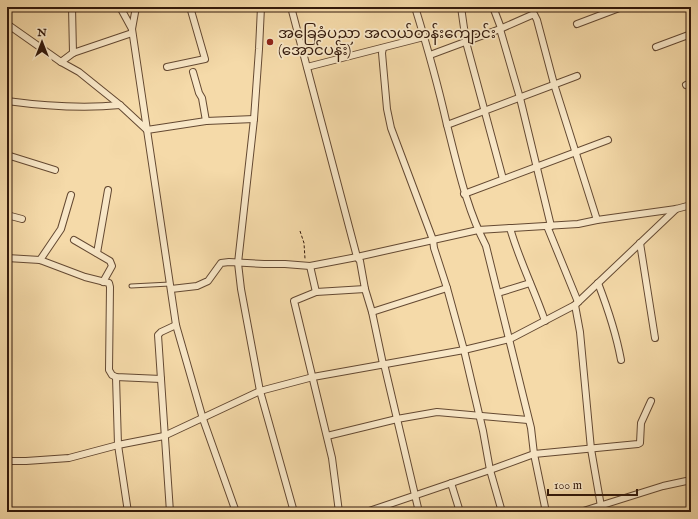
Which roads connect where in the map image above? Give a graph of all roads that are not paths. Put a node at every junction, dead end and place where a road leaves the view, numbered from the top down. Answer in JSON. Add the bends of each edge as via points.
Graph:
{"nodes":[{"id":1,"x":72,"y":7,"type":"edge"},
{"id":2,"x":120,"y":7,"type":"edge"},
{"id":3,"x":136,"y":7,"type":"edge"},
{"id":4,"x":190,"y":7,"type":"edge"},
{"id":5,"x":261,"y":7,"type":"edge"},
{"id":6,"x":290,"y":7,"type":"edge"},
{"id":7,"x":415,"y":7,"type":"edge"},
{"id":8,"x":461,"y":7,"type":"edge"},
{"id":9,"x":493,"y":7,"type":"edge"},
{"id":10,"x":622,"y":7,"type":"edge"},
{"id":11,"x":7,"y":24,"type":"edge"},
{"id":12,"x":577,"y":24,"type":"dead end"},
{"id":13,"x":501,"y":28,"type":"junction"},
{"id":14,"x":132,"y":31,"type":"junction"},
{"id":15,"x":691,"y":34,"type":"edge"},
{"id":16,"x":424,"y":37,"type":"junction"},
{"id":17,"x":466,"y":42,"type":"junction"},
{"id":18,"x":656,"y":47,"type":"dead end"},
{"id":19,"x":384,"y":48,"type":"junction"},
{"id":20,"x":73,"y":53,"type":"junction"},
{"id":21,"x":430,"y":55,"type":"junction"},
{"id":22,"x":61,"y":62,"type":"junction"},
{"id":23,"x":306,"y":66,"type":"junction"},
{"id":24,"x":167,"y":67,"type":"dead end"},
{"id":25,"x":193,"y":72,"type":"dead end"},
{"id":26,"x":577,"y":76,"type":"dead end"},
{"id":27,"x":554,"y":84,"type":"junction"},
{"id":28,"x":520,"y":98,"type":"junction"},
{"id":29,"x":7,"y":101,"type":"edge"},
{"id":30,"x":120,"y":105,"type":"junction"},
{"id":31,"x":485,"y":111,"type":"junction"},
{"id":32,"x":254,"y":119,"type":"junction"},
{"id":33,"x":206,"y":122,"type":"junction"},
{"id":34,"x":447,"y":125,"type":"junction"},
{"id":35,"x":147,"y":130,"type":"junction"},
{"id":36,"x":608,"y":140,"type":"dead end"},
{"id":37,"x":574,"y":152,"type":"junction"},
{"id":38,"x":7,"y":155,"type":"edge"},
{"id":39,"x":536,"y":166,"type":"junction"},
{"id":40,"x":55,"y":170,"type":"dead end"},
{"id":41,"x":503,"y":179,"type":"junction"},
{"id":42,"x":108,"y":190,"type":"dead end"},
{"id":43,"x":464,"y":194,"type":"junction"},
{"id":44,"x":71,"y":195,"type":"dead end"},
{"id":45,"x":691,"y":205,"type":"edge"},
{"id":46,"x":676,"y":209,"type":"junction"},
{"id":47,"x":7,"y":215,"type":"edge"},
{"id":48,"x":22,"y":219,"type":"dead end"},
{"id":49,"x":597,"y":220,"type":"junction"},
{"id":50,"x":549,"y":226,"type":"junction"},
{"id":51,"x":510,"y":228,"type":"junction"},
{"id":52,"x":478,"y":230,"type":"junction"},
{"id":53,"x":74,"y":240,"type":"dead end"},
{"id":54,"x":433,"y":240,"type":"junction"},
{"id":55,"x":640,"y":243,"type":"junction"},
{"id":56,"x":97,"y":253,"type":"junction"},
{"id":57,"x":358,"y":257,"type":"junction"},
{"id":58,"x":7,"y":258,"type":"edge"},
{"id":59,"x":40,"y":260,"type":"junction"},
{"id":60,"x":238,"y":263,"type":"junction"},
{"id":61,"x":308,"y":265,"type":"junction"},
{"id":62,"x":103,"y":282,"type":"junction"},
{"id":63,"x":530,"y":283,"type":"junction"},
{"id":64,"x":598,"y":283,"type":"junction"},
{"id":65,"x":130,"y":286,"type":"dead end"},
{"id":66,"x":171,"y":286,"type":"junction"},
{"id":67,"x":448,"y":288,"type":"junction"},
{"id":68,"x":365,"y":289,"type":"junction"},
{"id":69,"x":316,"y":292,"type":"junction"},
{"id":70,"x":498,"y":293,"type":"junction"},
{"id":71,"x":577,"y":304,"type":"junction"},
{"id":72,"x":372,"y":312,"type":"junction"},
{"id":73,"x":545,"y":321,"type":"junction"},
{"id":74,"x":176,"y":325,"type":"junction"},
{"id":75,"x":655,"y":338,"type":"dead end"},
{"id":76,"x":510,"y":339,"type":"junction"},
{"id":77,"x":464,"y":350,"type":"junction"},
{"id":78,"x":621,"y":360,"type":"dead end"},
{"id":79,"x":383,"y":364,"type":"junction"},
{"id":80,"x":116,"y":377,"type":"junction"},
{"id":81,"x":313,"y":377,"type":"junction"},
{"id":82,"x":161,"y":379,"type":"junction"},
{"id":83,"x":260,"y":391,"type":"junction"},
{"id":84,"x":651,"y":401,"type":"dead end"},
{"id":85,"x":479,"y":416,"type":"junction"},
{"id":86,"x":203,"y":419,"type":"junction"},
{"id":87,"x":397,"y":419,"type":"junction"},
{"id":88,"x":528,"y":420,"type":"junction"},
{"id":89,"x":164,"y":436,"type":"junction"},
{"id":90,"x":327,"y":436,"type":"junction"},
{"id":91,"x":118,"y":445,"type":"junction"},
{"id":92,"x":591,"y":449,"type":"junction"},
{"id":93,"x":534,"y":454,"type":"junction"},
{"id":94,"x":7,"y":461,"type":"edge"},
{"id":95,"x":490,"y":470,"type":"junction"},
{"id":96,"x":691,"y":480,"type":"edge"},
{"id":97,"x":451,"y":483,"type":"junction"},
{"id":98,"x":415,"y":496,"type":"junction"},
{"id":99,"x":600,"y":505,"type":"junction"},
{"id":100,"x":128,"y":512,"type":"edge"},
{"id":101,"x":170,"y":512,"type":"edge"},
{"id":102,"x":236,"y":512,"type":"edge"},
{"id":103,"x":294,"y":512,"type":"edge"},
{"id":104,"x":339,"y":512,"type":"edge"},
{"id":105,"x":366,"y":512,"type":"edge"},
{"id":106,"x":419,"y":512,"type":"edge"},
{"id":107,"x":460,"y":512,"type":"edge"},
{"id":108,"x":502,"y":512,"type":"edge"},
{"id":109,"x":546,"y":512,"type":"edge"},
{"id":110,"x":580,"y":512,"type":"edge"},
{"id":111,"x":602,"y":512,"type":"edge"}],
"edges":[{"from":1,"to":20,"type":"street"},
{"from":2,"to":14,"type":"street"},
{"from":3,"to":14,"type":"street"},
{"from":4,"to":24,"type":"street","via":[[205,59]]},
{"from":5,"to":32,"type":"street"},
{"from":6,"to":23,"type":"street"},
{"from":7,"to":16,"type":"street"},
{"from":8,"to":17,"type":"street"},
{"from":9,"to":13,"type":"street"},
{"from":10,"to":12,"type":"street"},
{"from":11,"to":22,"type":"street"},
{"from":13,"to":17,"type":"street"},
{"from":13,"to":27,"type":"street","via":[[534,14],[538,20]]},
{"from":13,"to":28,"type":"street"},
{"from":14,"to":20,"type":"street"},
{"from":14,"to":35,"type":"street"},
{"from":15,"to":18,"type":"street"},
{"from":16,"to":19,"type":"street"},
{"from":16,"to":21,"type":"street"},
{"from":17,"to":21,"type":"street"},
{"from":17,"to":31,"type":"street"},
{"from":19,"to":23,"type":"street"},
{"from":19,"to":54,"type":"street","via":[[382,54],[386,109]]},
{"from":20,"to":22,"type":"street"},
{"from":21,"to":34,"type":"street"},
{"from":22,"to":30,"type":"street","via":[[79,72]]},
{"from":23,"to":57,"type":"street"},
{"from":25,"to":33,"type":"street","via":[[202,98]]},
{"from":26,"to":27,"type":"street"},
{"from":27,"to":28,"type":"street"},
{"from":27,"to":37,"type":"street"},
{"from":28,"to":31,"type":"street"},
{"from":28,"to":39,"type":"street"},
{"from":29,"to":30,"type":"street","via":[[33,105]]},
{"from":30,"to":35,"type":"street"},
{"from":31,"to":34,"type":"street"},
{"from":31,"to":41,"type":"street"},
{"from":32,"to":33,"type":"street"},
{"from":32,"to":60,"type":"street"},
{"from":33,"to":35,"type":"street"},
{"from":34,"to":43,"type":"street"},
{"from":35,"to":66,"type":"street"},
{"from":36,"to":37,"type":"street"},
{"from":37,"to":39,"type":"street"},
{"from":37,"to":49,"type":"street"},
{"from":38,"to":40,"type":"street"},
{"from":39,"to":41,"type":"street"},
{"from":39,"to":50,"type":"street"},
{"from":41,"to":43,"type":"street"},
{"from":42,"to":56,"type":"street"},
{"from":43,"to":52,"type":"street"},
{"from":44,"to":59,"type":"street","via":[[61,229]]},
{"from":45,"to":46,"type":"street"},
{"from":46,"to":49,"type":"street"},
{"from":46,"to":55,"type":"street"},
{"from":47,"to":48,"type":"street"},
{"from":49,"to":50,"type":"street"},
{"from":50,"to":51,"type":"street"},
{"from":50,"to":71,"type":"street"},
{"from":51,"to":52,"type":"street"},
{"from":51,"to":63,"type":"street"},
{"from":52,"to":54,"type":"street"},
{"from":52,"to":70,"type":"street","via":[[486,246]]},
{"from":53,"to":56,"type":"street"},
{"from":54,"to":57,"type":"street"},
{"from":54,"to":67,"type":"street"},
{"from":55,"to":64,"type":"street"},
{"from":55,"to":75,"type":"street"},
{"from":56,"to":62,"type":"street","via":[[110,260],[112,266]]},
{"from":57,"to":61,"type":"street"},
{"from":57,"to":68,"type":"street"},
{"from":58,"to":59,"type":"street"},
{"from":59,"to":62,"type":"street"},
{"from":60,"to":61,"type":"street"},
{"from":60,"to":66,"type":"street","via":[[221,263],[208,281],[197,286]]},
{"from":60,"to":83,"type":"street"},
{"from":61,"to":69,"type":"street"},
{"from":62,"to":80,"type":"street","via":[[109,283],[110,287],[109,370]]},
{"from":63,"to":70,"type":"street"},
{"from":63,"to":73,"type":"street"},
{"from":64,"to":71,"type":"street"},
{"from":64,"to":78,"type":"street","via":[[615,331]]},
{"from":65,"to":66,"type":"lane"},
{"from":66,"to":74,"type":"street"},
{"from":67,"to":72,"type":"street"},
{"from":67,"to":77,"type":"street"},
{"from":68,"to":69,"type":"street"},
{"from":68,"to":72,"type":"street"},
{"from":69,"to":81,"type":"street","via":[[294,301]]},
{"from":70,"to":76,"type":"street"},
{"from":71,"to":73,"type":"street"},
{"from":71,"to":92,"type":"street"},
{"from":72,"to":79,"type":"street"},
{"from":73,"to":76,"type":"street"},
{"from":74,"to":82,"type":"street","via":[[158,335]]},
{"from":74,"to":86,"type":"street"},
{"from":76,"to":77,"type":"street"},
{"from":76,"to":88,"type":"street"},
{"from":77,"to":79,"type":"street"},
{"from":77,"to":85,"type":"street"},
{"from":79,"to":81,"type":"street"},
{"from":79,"to":87,"type":"street"},
{"from":80,"to":82,"type":"street"},
{"from":80,"to":91,"type":"street"},
{"from":81,"to":83,"type":"street"},
{"from":81,"to":90,"type":"street"},
{"from":82,"to":89,"type":"street"},
{"from":83,"to":86,"type":"street"},
{"from":83,"to":103,"type":"street"},
{"from":84,"to":92,"type":"street","via":[[641,424],[640,443]]},
{"from":85,"to":87,"type":"street","via":[[437,412]]},
{"from":85,"to":88,"type":"street"},
{"from":85,"to":95,"type":"street"},
{"from":86,"to":89,"type":"street"},
{"from":86,"to":102,"type":"street"},
{"from":87,"to":90,"type":"street"},
{"from":87,"to":98,"type":"street"},
{"from":88,"to":93,"type":"street"},
{"from":89,"to":91,"type":"street"},
{"from":89,"to":101,"type":"street"},
{"from":90,"to":104,"type":"street"},
{"from":91,"to":94,"type":"street","via":[[69,458]]},
{"from":91,"to":100,"type":"street"},
{"from":92,"to":93,"type":"street"},
{"from":92,"to":99,"type":"street"},
{"from":93,"to":95,"type":"street"},
{"from":93,"to":109,"type":"street"},
{"from":95,"to":97,"type":"street"},
{"from":95,"to":108,"type":"street"},
{"from":96,"to":99,"type":"street"},
{"from":97,"to":98,"type":"street"},
{"from":97,"to":107,"type":"street"},
{"from":98,"to":105,"type":"street"},
{"from":98,"to":106,"type":"street"},
{"from":99,"to":110,"type":"street"},
{"from":99,"to":111,"type":"street"}]}
